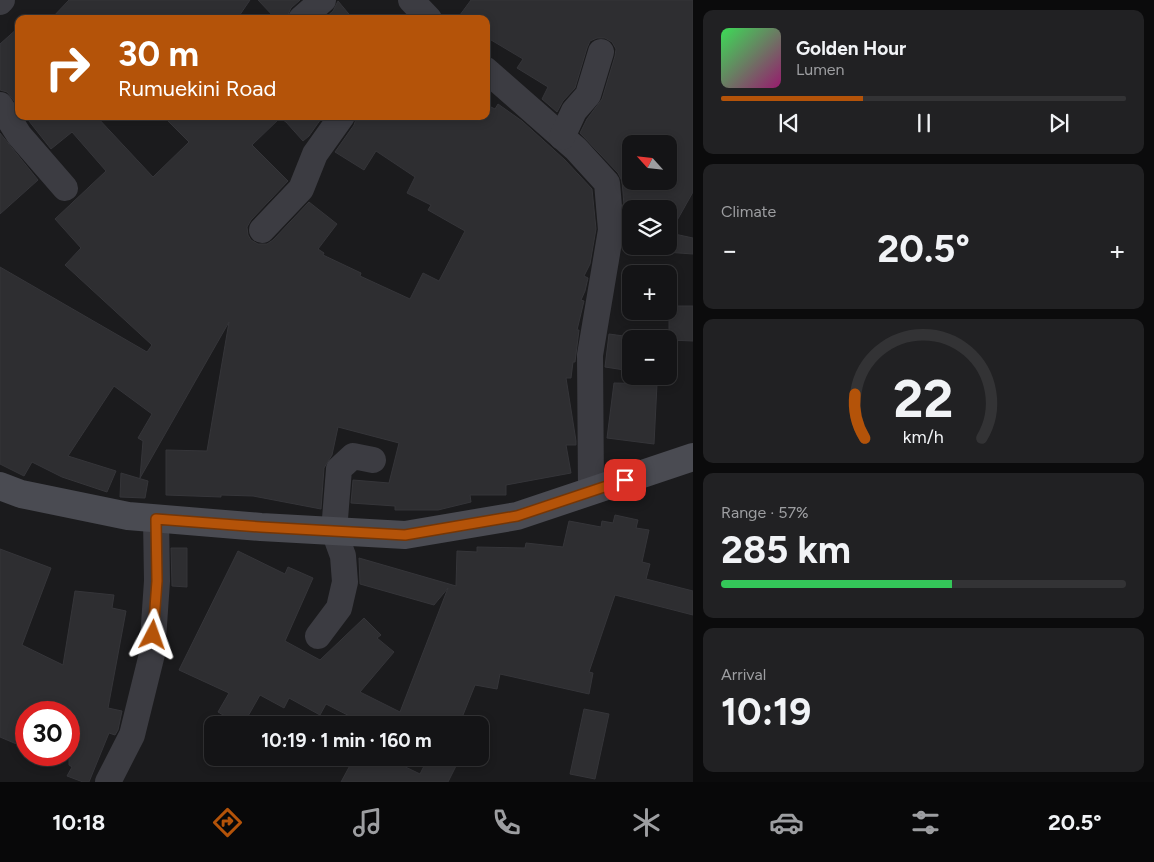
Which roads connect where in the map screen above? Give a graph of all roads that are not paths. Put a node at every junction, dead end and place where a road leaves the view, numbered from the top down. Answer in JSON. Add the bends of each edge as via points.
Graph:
{"nodes":[{"id":1,"x":323,"y":0,"type":"edge"},
{"id":2,"x":306,"y":15,"type":"edge"},
{"id":3,"x":601,"y":52,"type":"dead end"},
{"id":4,"x":490,"y":74,"type":"edge"},
{"id":5,"x":0,"y":105,"type":"edge"},
{"id":6,"x":339,"y":120,"type":"edge"},
{"id":7,"x":562,"y":137,"type":"junction"},
{"id":8,"x":65,"y":188,"type":"dead end"},
{"id":9,"x":262,"y":230,"type":"dead end"},
{"id":10,"x":693,"y":457,"type":"edge"},
{"id":11,"x":373,"y":460,"type":"dead end"},
{"id":12,"x":1,"y":489,"type":"edge"},
{"id":13,"x":591,"y":491,"type":"junction"},
{"id":14,"x":156,"y":519,"type":"junction"},
{"id":15,"x":334,"y":531,"type":"junction"},
{"id":16,"x":318,"y":636,"type":"dead end"},
{"id":17,"x":108,"y":782,"type":"edge"}],
"edges":[{"from":1,"to":2,"type":"street"},
{"from":3,"to":7,"type":"street","via":[[588,95],[574,111]]},
{"from":4,"to":7,"type":"street"},
{"from":5,"to":8,"type":"street","via":[[19,135]]},
{"from":6,"to":9,"type":"street","via":[[315,154],[301,189]]},
{"from":7,"to":13,"type":"street","via":[[607,183],[609,201],[611,230],[590,355]]},
{"from":10,"to":13,"type":"street"},
{"from":11,"to":15,"type":"street","via":[[353,456],[340,469]]},
{"from":12,"to":14,"type":"street"},
{"from":13,"to":15,"type":"street","via":[[517,516],[405,535]]},
{"from":14,"to":15,"type":"street"},
{"from":14,"to":17,"type":"street","via":[[157,581],[152,654],[132,734]]},
{"from":15,"to":16,"type":"street","via":[[343,556],[345,582],[339,608]]}]}
